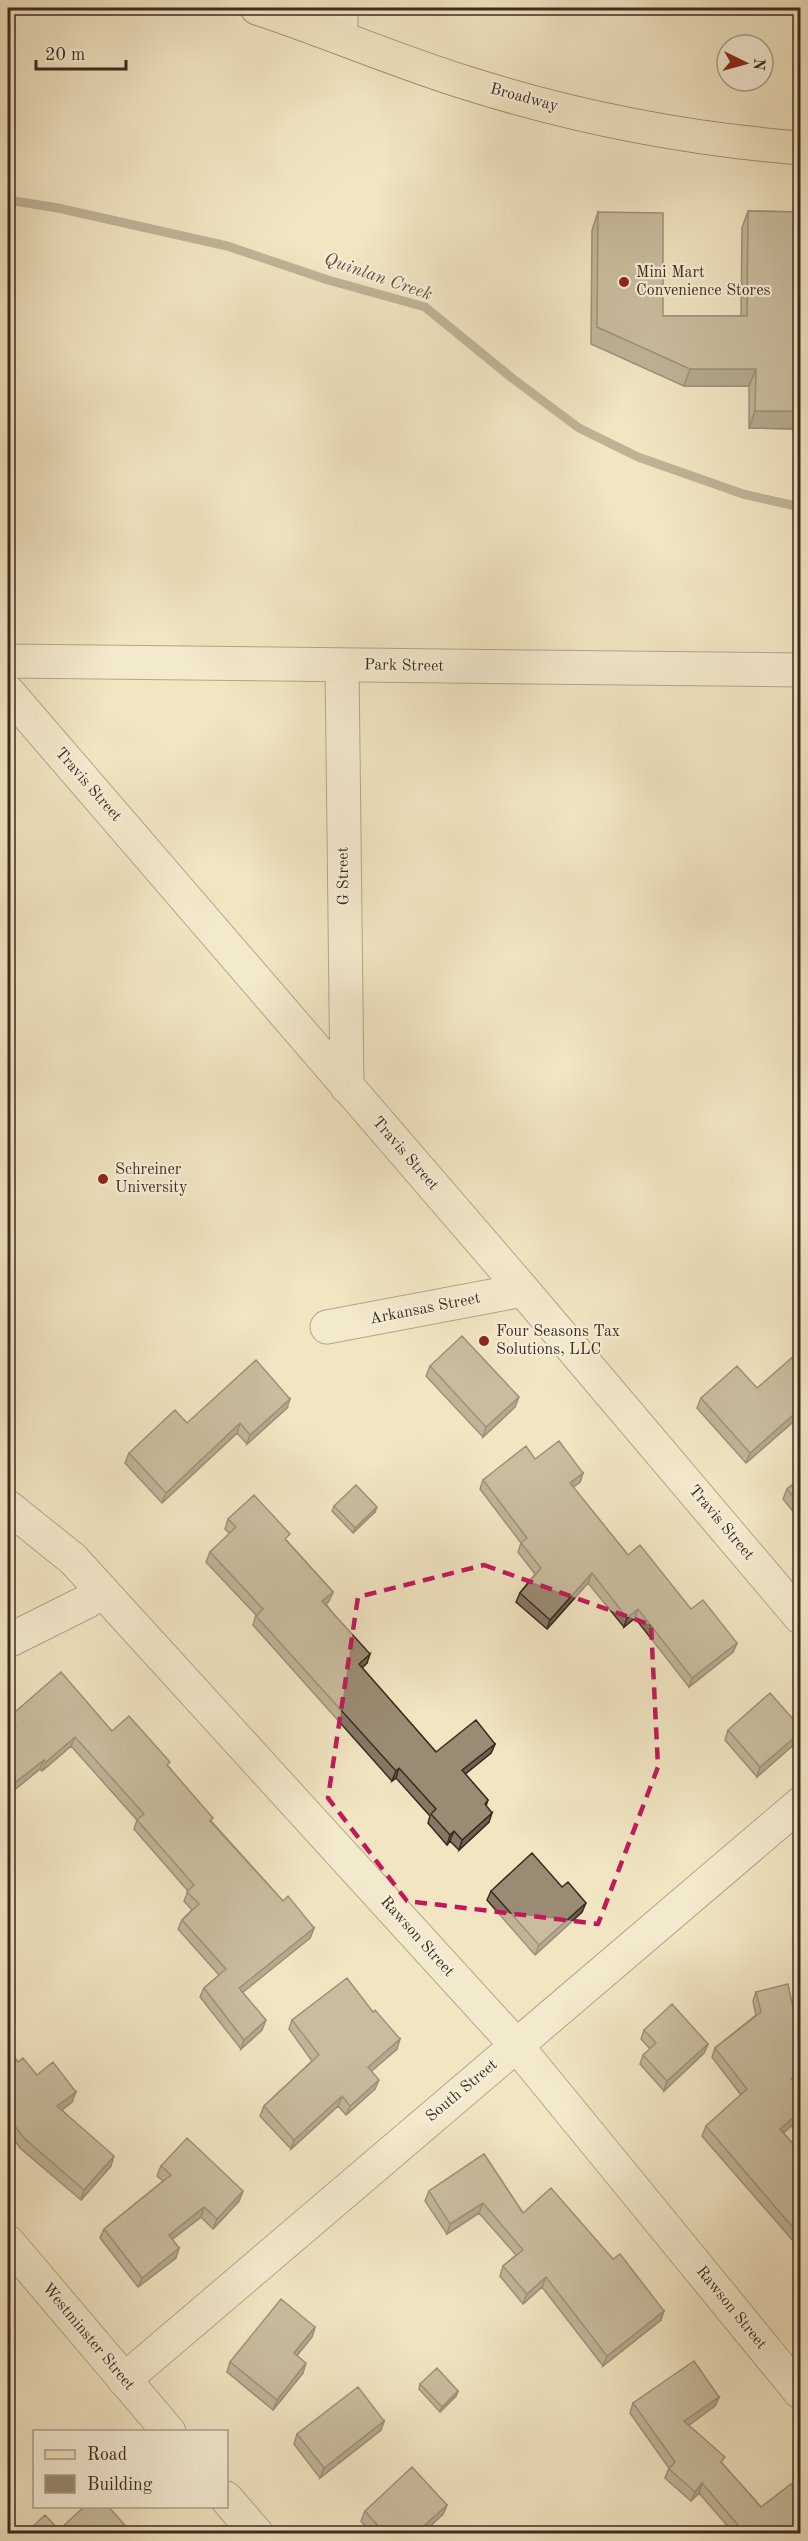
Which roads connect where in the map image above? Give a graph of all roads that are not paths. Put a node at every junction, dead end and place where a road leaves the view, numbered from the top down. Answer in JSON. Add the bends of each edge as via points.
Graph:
{"nodes":[{"id":1,"x":257,"y":8,"type":"edge"},
{"id":2,"x":341,"y":22,"type":"edge"},
{"id":3,"x":801,"y":148,"type":"edge"},
{"id":4,"x":8,"y":661,"type":"edge"},
{"id":5,"x":342,"y":665,"type":"junction"},
{"id":6,"x":801,"y":670,"type":"edge"},
{"id":7,"x":8,"y":692,"type":"edge"},
{"id":8,"x":347,"y":1087,"type":"junction"},
{"id":9,"x":523,"y":1290,"type":"junction"},
{"id":10,"x":327,"y":1328,"type":"dead end"},
{"id":11,"x":8,"y":1507,"type":"edge"},
{"id":12,"x":99,"y":1589,"type":"junction"},
{"id":13,"x":801,"y":1617,"type":"edge"},
{"id":14,"x":8,"y":1641,"type":"edge"},
{"id":15,"x":801,"y":1804,"type":"edge"},
{"id":16,"x":516,"y":2045,"type":"junction"},
{"id":17,"x":8,"y":2242,"type":"edge"},
{"id":18,"x":124,"y":2380,"type":"junction"},
{"id":19,"x":801,"y":2392,"type":"edge"},
{"id":20,"x":167,"y":2430,"type":"edge"},
{"id":21,"x":228,"y":2500,"type":"edge"},
{"id":22,"x":257,"y":2534,"type":"edge"}],
"edges":[{"from":1,"to":2,"type":"main road","name":"Broadway"},
{"from":2,"to":3,"type":"main road","name":"Broadway","via":[[466,83],[554,107],[731,142]]},
{"from":4,"to":5,"type":"street","name":"Park Street"},
{"from":5,"to":6,"type":"street","name":"Park Street"},
{"from":5,"to":8,"type":"street","name":"G Street"},
{"from":7,"to":8,"type":"street","name":"Travis Street"},
{"from":8,"to":9,"type":"street","name":"Travis Street"},
{"from":9,"to":10,"type":"street","name":"Arkansas Street"},
{"from":9,"to":13,"type":"street","name":"Travis Street"},
{"from":11,"to":12,"type":"street","name":"Rawson Street","via":[[73,1559]]},
{"from":12,"to":14,"type":"street","via":[[88,1601]]},
{"from":12,"to":16,"type":"street","name":"Rawson Street"},
{"from":15,"to":16,"type":"street","name":"South Street"},
{"from":16,"to":18,"type":"street","name":"South Street"},
{"from":16,"to":19,"type":"street","name":"Rawson Street"},
{"from":17,"to":18,"type":"street","name":"Westminster Street"},
{"from":18,"to":20,"type":"street","name":"Westminster Street"},
{"from":21,"to":22,"type":"street"}]}
